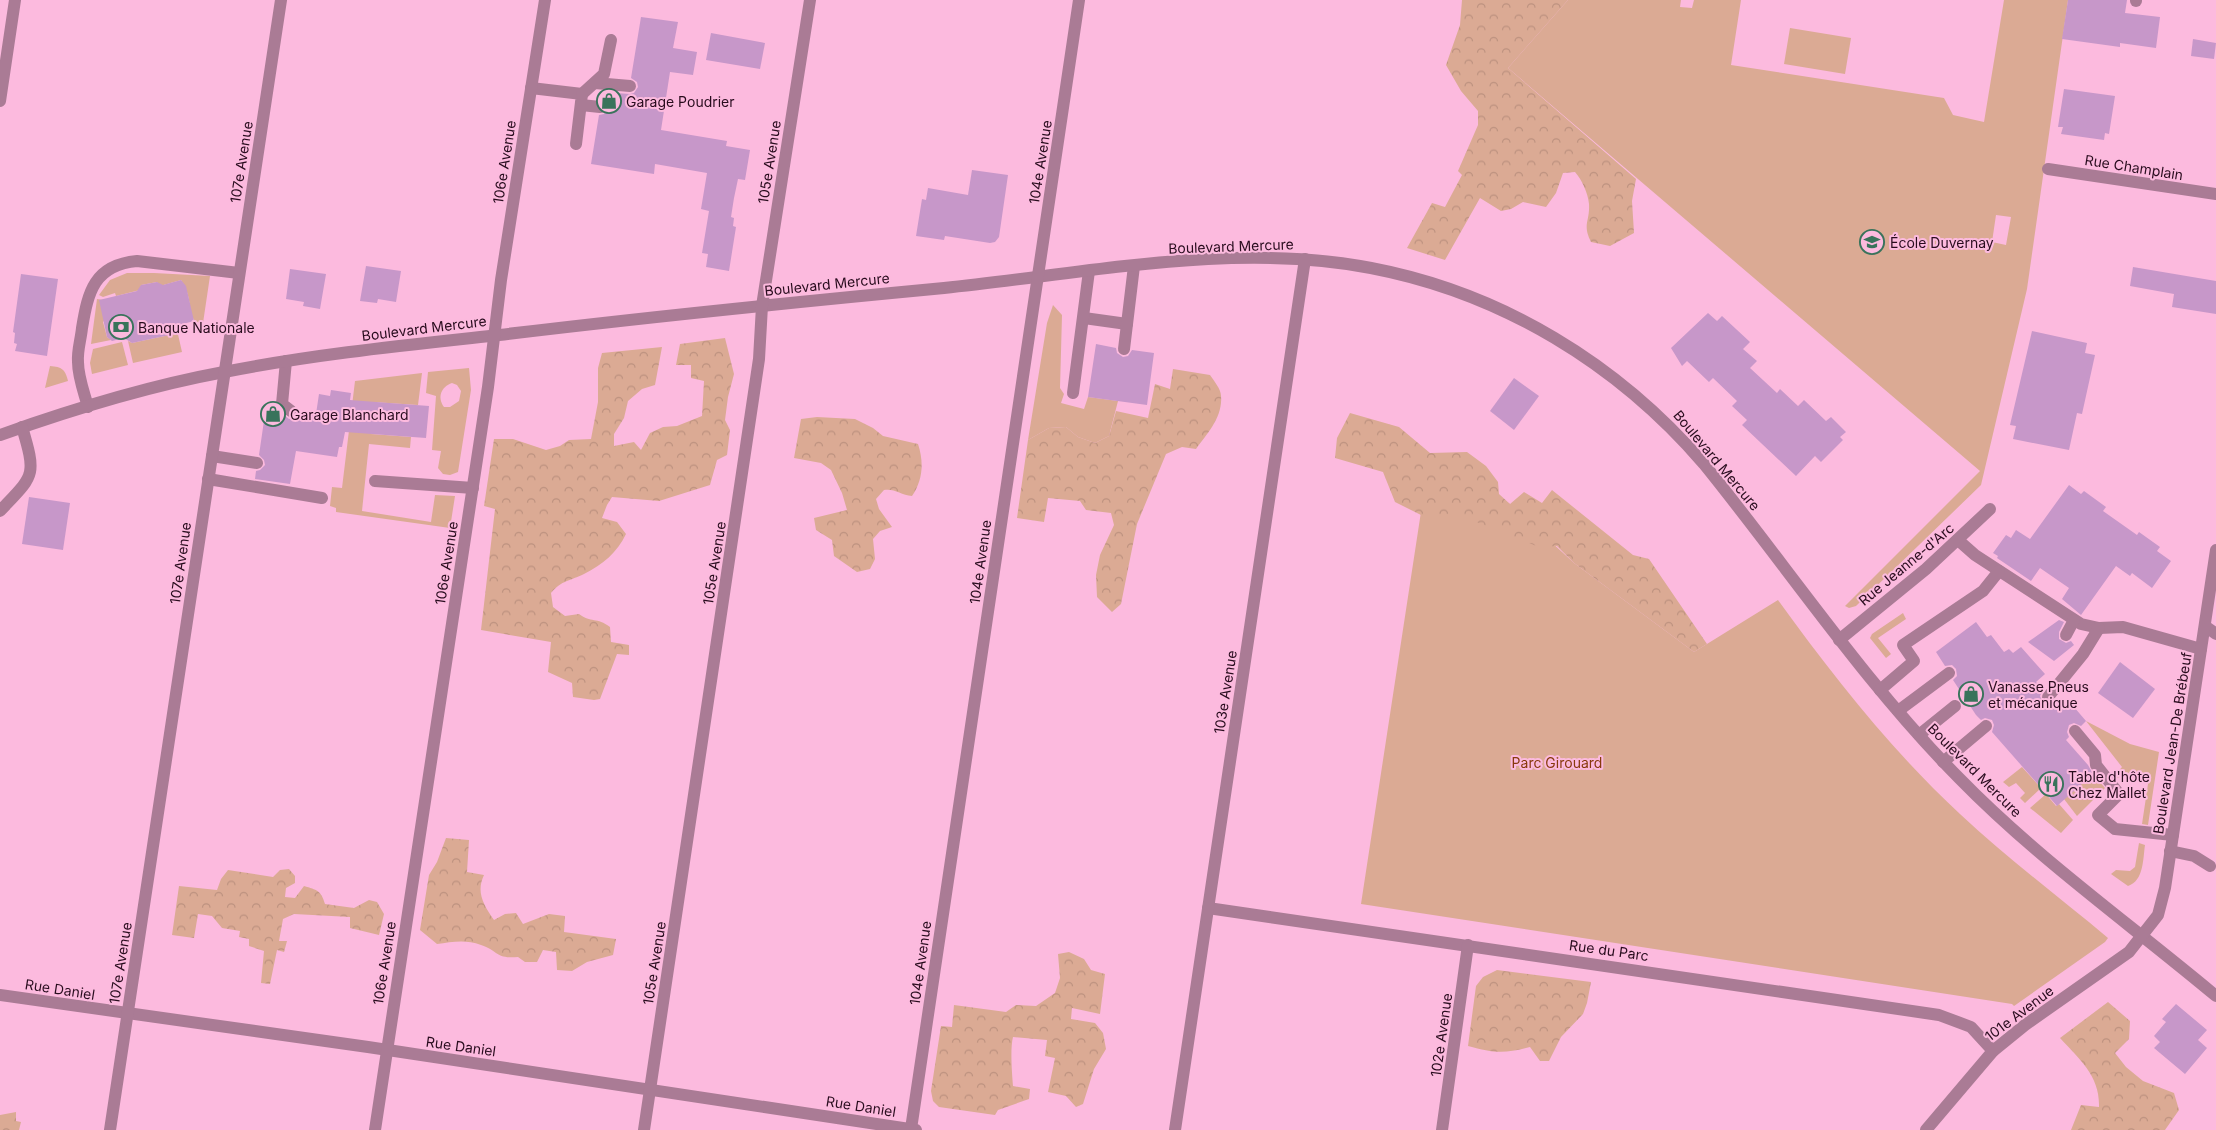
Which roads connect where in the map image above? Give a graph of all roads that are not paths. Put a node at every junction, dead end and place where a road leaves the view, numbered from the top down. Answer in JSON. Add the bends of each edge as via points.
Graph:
{"nodes":[{"id":1,"x":15,"y":0,"type":"edge"},
{"id":2,"x":281,"y":0,"type":"edge"},
{"id":3,"x":545,"y":0,"type":"edge"},
{"id":4,"x":810,"y":0,"type":"edge"},
{"id":5,"x":1079,"y":0,"type":"edge"},
{"id":6,"x":611,"y":40,"type":"dead end"},
{"id":7,"x":595,"y":82,"type":"junction"},
{"id":8,"x":630,"y":86,"type":"dead end"},
{"id":9,"x":531,"y":88,"type":"junction"},
{"id":10,"x":582,"y":99,"type":"junction"},
{"id":11,"x":0,"y":101,"type":"edge"},
{"id":12,"x":600,"y":107,"type":"dead end"},
{"id":13,"x":576,"y":144,"type":"dead end"},
{"id":14,"x":2048,"y":169,"type":"dead end"},
{"id":15,"x":2216,"y":194,"type":"edge"},
{"id":16,"x":1305,"y":259,"type":"junction"},
{"id":17,"x":1134,"y":266,"type":"junction"},
{"id":18,"x":1089,"y":271,"type":"junction"},
{"id":19,"x":239,"y":272,"type":"junction"},
{"id":20,"x":1038,"y":276,"type":"junction"},
{"id":21,"x":762,"y":306,"type":"junction"},
{"id":22,"x":1084,"y":318,"type":"junction"},
{"id":23,"x":1127,"y":324,"type":"junction"},
{"id":24,"x":494,"y":335,"type":"junction"},
{"id":25,"x":1124,"y":349,"type":"dead end"},
{"id":26,"x":286,"y":362,"type":"junction"},
{"id":27,"x":224,"y":372,"type":"junction"},
{"id":28,"x":1073,"y":393,"type":"dead end"},
{"id":29,"x":88,"y":407,"type":"junction"},
{"id":30,"x":291,"y":410,"type":"dead end"},
{"id":31,"x":22,"y":428,"type":"junction"},
{"id":32,"x":0,"y":435,"type":"edge"},
{"id":33,"x":212,"y":456,"type":"junction"},
{"id":34,"x":257,"y":463,"type":"dead end"},
{"id":35,"x":208,"y":479,"type":"junction"},
{"id":36,"x":375,"y":480,"type":"dead end"},
{"id":37,"x":473,"y":488,"type":"junction"},
{"id":38,"x":322,"y":498,"type":"dead end"},
{"id":39,"x":1990,"y":509,"type":"dead end"},
{"id":40,"x":0,"y":511,"type":"edge"},
{"id":41,"x":1958,"y":540,"type":"junction"},
{"id":42,"x":2216,"y":550,"type":"edge"},
{"id":43,"x":1999,"y":571,"type":"junction"},
{"id":44,"x":2070,"y":614,"type":"junction"},
{"id":45,"x":2205,"y":626,"type":"junction"},
{"id":46,"x":2100,"y":628,"type":"junction"},
{"id":47,"x":2216,"y":634,"type":"edge"},
{"id":48,"x":2066,"y":635,"type":"dead end"},
{"id":49,"x":1839,"y":640,"type":"junction"},
{"id":50,"x":2201,"y":649,"type":"junction"},
{"id":51,"x":1949,"y":673,"type":"dead end"},
{"id":52,"x":1880,"y":690,"type":"junction"},
{"id":53,"x":2048,"y":697,"type":"dead end"},
{"id":54,"x":1955,"y":706,"type":"dead end"},
{"id":55,"x":1898,"y":711,"type":"junction"},
{"id":56,"x":1986,"y":726,"type":"dead end"},
{"id":57,"x":2075,"y":731,"type":"dead end"},
{"id":58,"x":1919,"y":735,"type":"junction"},
{"id":59,"x":1943,"y":762,"type":"junction"},
{"id":60,"x":2173,"y":835,"type":"junction"},
{"id":61,"x":2170,"y":851,"type":"junction"},
{"id":62,"x":2210,"y":866,"type":"dead end"},
{"id":63,"x":1208,"y":908,"type":"junction"},
{"id":64,"x":2143,"y":935,"type":"junction"},
{"id":65,"x":1468,"y":945,"type":"junction"},
{"id":66,"x":0,"y":995,"type":"edge"},
{"id":67,"x":2216,"y":996,"type":"edge"},
{"id":68,"x":128,"y":1012,"type":"junction"},
{"id":69,"x":386,"y":1050,"type":"junction"},
{"id":70,"x":1993,"y":1051,"type":"junction"},
{"id":71,"x":650,"y":1089,"type":"junction"},
{"id":72,"x":110,"y":1130,"type":"edge"},
{"id":73,"x":375,"y":1130,"type":"edge"},
{"id":74,"x":644,"y":1130,"type":"edge"},
{"id":75,"x":914,"y":1130,"type":"edge"},
{"id":76,"x":1175,"y":1130,"type":"edge"},
{"id":77,"x":1442,"y":1130,"type":"edge"},
{"id":78,"x":1926,"y":1130,"type":"edge"}],
"edges":[{"from":1,"to":11,"type":"street"},
{"from":2,"to":19,"type":"street","name":"107e Avenue"},
{"from":3,"to":9,"type":"street","name":"106e Avenue"},
{"from":4,"to":21,"type":"street","name":"105e Avenue"},
{"from":5,"to":20,"type":"street","name":"104e Avenue"},
{"from":6,"to":7,"type":"street","via":[[604,74]]},
{"from":7,"to":8,"type":"street"},
{"from":7,"to":10,"type":"street"},
{"from":9,"to":10,"type":"street"},
{"from":9,"to":24,"type":"street","name":"106e Avenue"},
{"from":10,"to":12,"type":"street"},
{"from":10,"to":13,"type":"street"},
{"from":14,"to":15,"type":"street","name":"Rue Champlain"},
{"from":16,"to":17,"type":"street","name":"Boulevard Mercure","via":[[1277,257]]},
{"from":16,"to":49,"type":"street","name":"Boulevard Mercure","via":[[1401,274],[1493,305],[1548,333],[1611,376],[1662,418],[1704,464]]},
{"from":16,"to":63,"type":"street","name":"103e Avenue"},
{"from":17,"to":18,"type":"street","name":"Boulevard Mercure"},
{"from":17,"to":23,"type":"street"},
{"from":18,"to":20,"type":"street","name":"Boulevard Mercure"},
{"from":18,"to":22,"type":"street"},
{"from":19,"to":27,"type":"street","name":"107e Avenue"},
{"from":19,"to":29,"type":"street","via":[[136,261],[120,263],[104,273],[89,295],[78,354],[78,369]]},
{"from":20,"to":21,"type":"street","name":"Boulevard Mercure"},
{"from":20,"to":75,"type":"street","name":"104e Avenue"},
{"from":21,"to":24,"type":"street","name":"Boulevard Mercure"},
{"from":21,"to":71,"type":"street","name":"105e Avenue","via":[[759,358]]},
{"from":22,"to":23,"type":"street"},
{"from":22,"to":28,"type":"street"},
{"from":23,"to":25,"type":"street"},
{"from":24,"to":26,"type":"street","name":"Boulevard Mercure"},
{"from":24,"to":37,"type":"street","name":"106e Avenue"},
{"from":26,"to":27,"type":"street","name":"Boulevard Mercure"},
{"from":26,"to":30,"type":"street","via":[[282,404]]},
{"from":27,"to":29,"type":"street","name":"Boulevard Mercure"},
{"from":27,"to":33,"type":"street","name":"107e Avenue"},
{"from":29,"to":31,"type":"street","name":"Boulevard Mercure"},
{"from":31,"to":32,"type":"street","name":"Boulevard Mercure"},
{"from":31,"to":40,"type":"street","via":[[30,453],[30,474],[27,482]]},
{"from":33,"to":34,"type":"street"},
{"from":33,"to":35,"type":"street","name":"107e Avenue"},
{"from":35,"to":38,"type":"street"},
{"from":35,"to":68,"type":"street","name":"107e Avenue"},
{"from":36,"to":37,"type":"street"},
{"from":37,"to":69,"type":"street","name":"106e Avenue"},
{"from":39,"to":41,"type":"street","name":"Rue Jeanne-d'Arc"},
{"from":41,"to":43,"type":"street","via":[[1975,556]]},
{"from":41,"to":49,"type":"street","name":"Rue Jeanne-d'Arc"},
{"from":42,"to":45,"type":"street","name":"Boulevard Jean-De Brébeuf"},
{"from":43,"to":44,"type":"street"},
{"from":43,"to":52,"type":"street","via":[[1983,591],[1903,645],[1914,661]]},
{"from":44,"to":46,"type":"street","via":[[2090,627]]},
{"from":44,"to":48,"type":"street"},
{"from":45,"to":47,"type":"street"},
{"from":45,"to":50,"type":"street","name":"Boulevard Jean-De Brébeuf"},
{"from":46,"to":50,"type":"street","via":[[2123,628]]},
{"from":46,"to":53,"type":"street"},
{"from":49,"to":52,"type":"street","name":"Boulevard Mercure"},
{"from":50,"to":60,"type":"street","name":"Boulevard Jean-De Brébeuf"},
{"from":51,"to":55,"type":"street"},
{"from":52,"to":55,"type":"street","name":"Boulevard Mercure"},
{"from":54,"to":58,"type":"street"},
{"from":55,"to":58,"type":"street","name":"Boulevard Mercure"},
{"from":56,"to":59,"type":"street"},
{"from":57,"to":60,"type":"street","via":[[2095,755],[2096,765],[2119,794],[2098,816],[2115,829]]},
{"from":58,"to":59,"type":"street","name":"Boulevard Mercure"},
{"from":59,"to":64,"type":"street","name":"Boulevard Mercure","via":[[2011,828]]},
{"from":60,"to":61,"type":"street","name":"Boulevard Jean-De Brébeuf"},
{"from":61,"to":62,"type":"street","via":[[2194,856]]},
{"from":61,"to":64,"type":"street","name":"Boulevard Jean-De Brébeuf","via":[[2160,909]]},
{"from":63,"to":65,"type":"street","name":"Rue du Parc"},
{"from":63,"to":76,"type":"street","name":"103e Avenue"},
{"from":64,"to":67,"type":"street","name":"Boulevard Mercure"},
{"from":64,"to":70,"type":"street","name":"101e Avenue","via":[[2123,958]]},
{"from":65,"to":70,"type":"street","name":"Rue du Parc","via":[[1940,1015],[1971,1027]]},
{"from":65,"to":77,"type":"street","name":"102e Avenue"},
{"from":66,"to":68,"type":"street","name":"Rue Daniel"},
{"from":68,"to":69,"type":"street","name":"Rue Daniel"},
{"from":68,"to":72,"type":"street","name":"107e Avenue"},
{"from":69,"to":71,"type":"street","name":"Rue Daniel"},
{"from":69,"to":73,"type":"street","name":"106e Avenue"},
{"from":70,"to":78,"type":"street","name":"101e Avenue"},
{"from":71,"to":74,"type":"street","name":"105e Avenue"},
{"from":71,"to":75,"type":"street","name":"Rue Daniel"}]}
